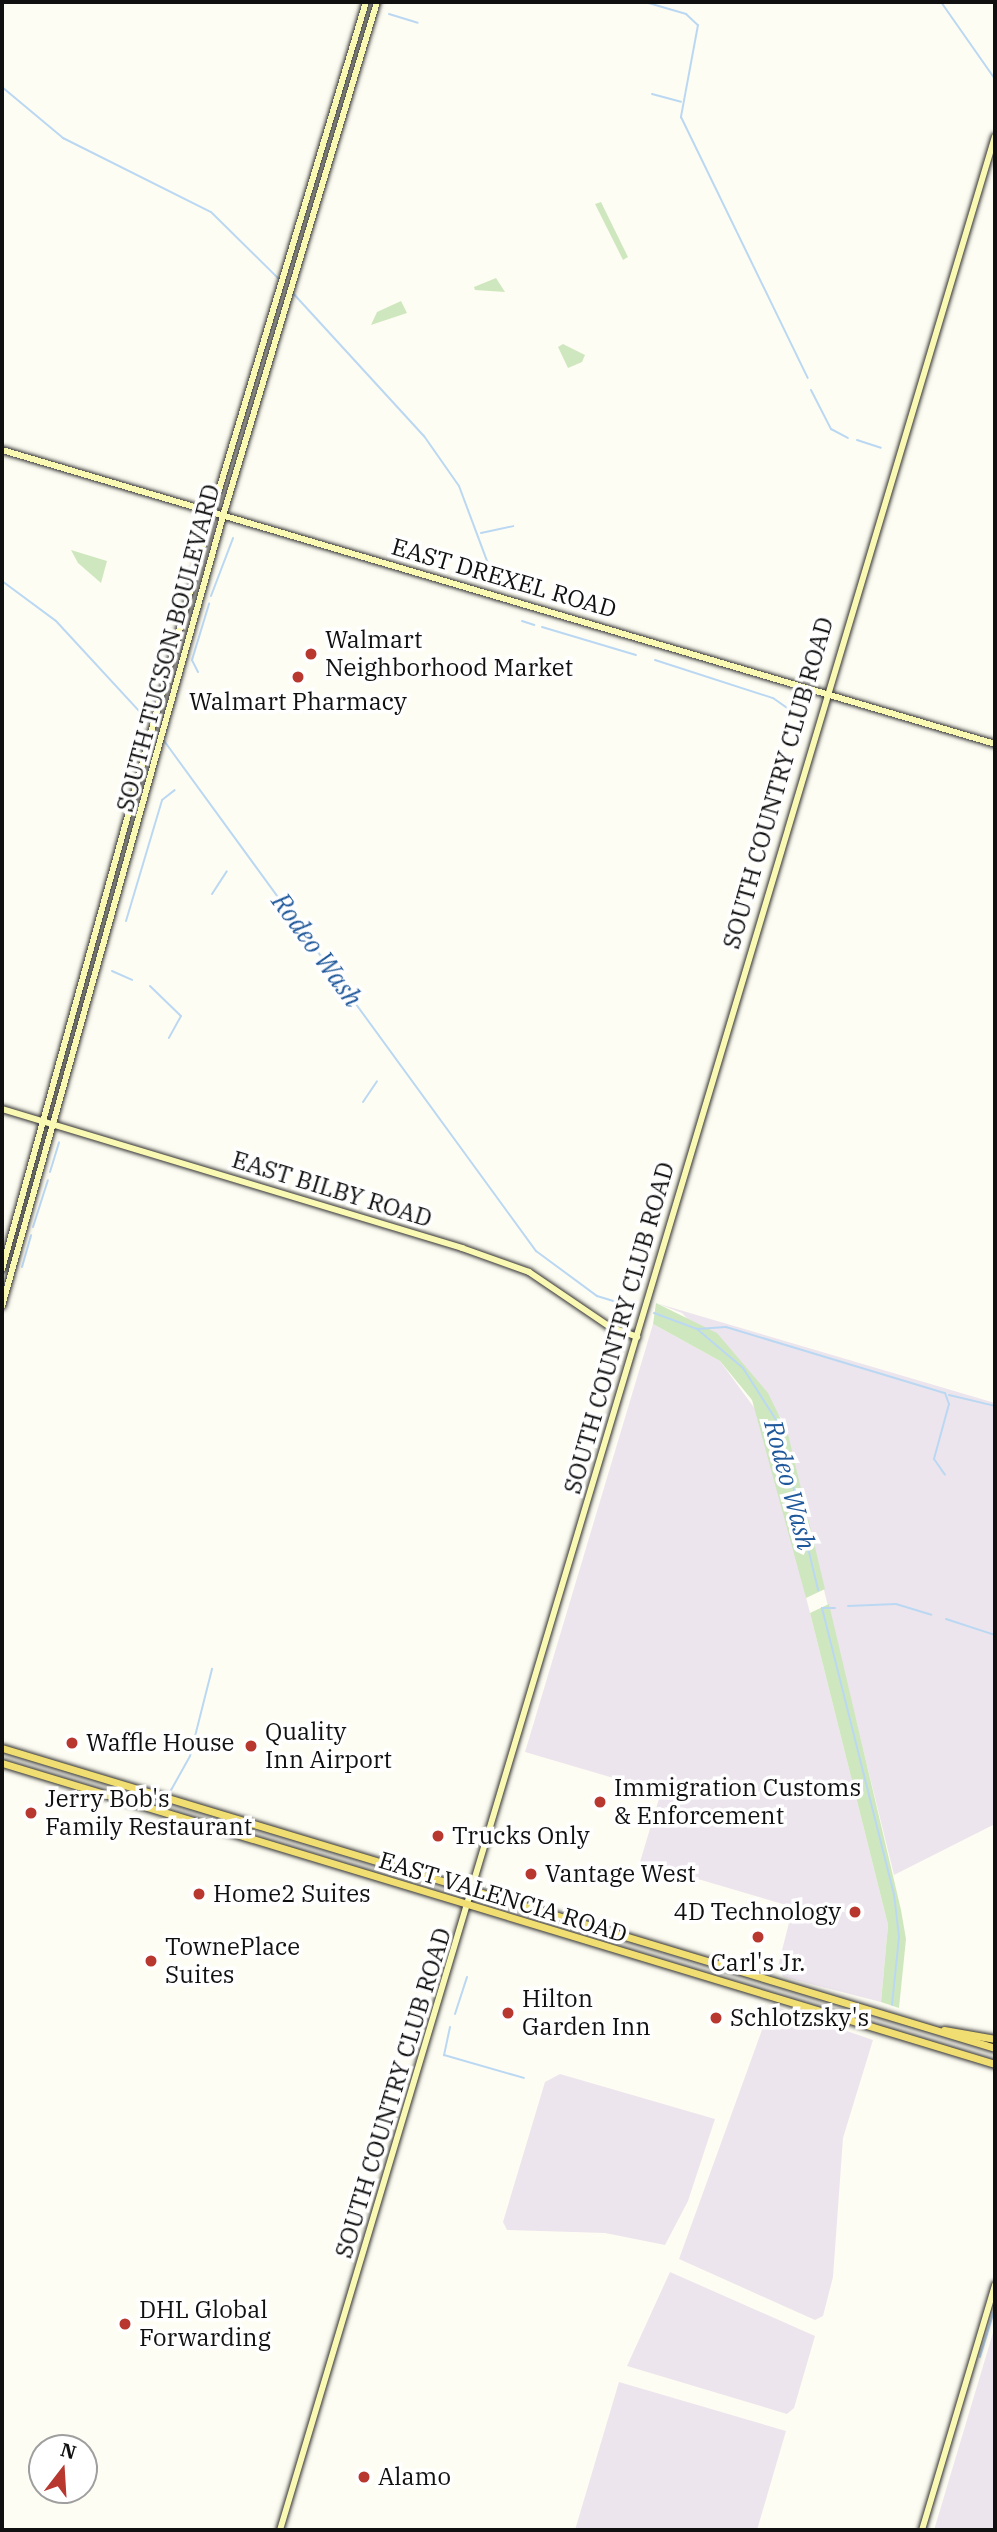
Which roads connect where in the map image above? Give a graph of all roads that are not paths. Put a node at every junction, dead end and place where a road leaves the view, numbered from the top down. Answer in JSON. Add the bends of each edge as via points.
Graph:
{"nodes":[{"id":1,"x":366,"y":2,"type":"edge"},
{"id":2,"x":377,"y":2,"type":"edge"},
{"id":3,"x":995,"y":136,"type":"edge"},
{"id":4,"x":2,"y":450,"type":"edge"},
{"id":5,"x":212,"y":513,"type":"junction"},
{"id":6,"x":223,"y":516,"type":"junction"},
{"id":7,"x":824,"y":694,"type":"junction"},
{"id":8,"x":995,"y":744,"type":"edge"},
{"id":9,"x":2,"y":1109,"type":"edge"},
{"id":10,"x":43,"y":1122,"type":"junction"},
{"id":11,"x":53,"y":1125,"type":"junction"},
{"id":12,"x":2,"y":1269,"type":"edge"},
{"id":13,"x":2,"y":1306,"type":"edge"},
{"id":14,"x":637,"y":1337,"type":"junction"},
{"id":15,"x":2,"y":1748,"type":"edge"},
{"id":16,"x":35,"y":1758,"type":"junction"},
{"id":17,"x":2,"y":1763,"type":"edge"},
{"id":18,"x":31,"y":1771,"type":"junction"},
{"id":19,"x":195,"y":1806,"type":"junction"},
{"id":20,"x":190,"y":1821,"type":"junction"},
{"id":21,"x":324,"y":1846,"type":"junction"},
{"id":22,"x":319,"y":1861,"type":"junction"},
{"id":23,"x":473,"y":1893,"type":"junction"},
{"id":24,"x":468,"y":1907,"type":"junction"},
{"id":25,"x":764,"y":1981,"type":"junction"},
{"id":26,"x":760,"y":1994,"type":"junction"},
{"id":27,"x":910,"y":2024,"type":"junction"},
{"id":28,"x":995,"y":2039,"type":"edge"},
{"id":29,"x":995,"y":2049,"type":"edge"},
{"id":30,"x":995,"y":2064,"type":"edge"},
{"id":31,"x":995,"y":2285,"type":"edge"},
{"id":32,"x":281,"y":2530,"type":"edge"},
{"id":33,"x":922,"y":2530,"type":"edge"}],
"edges":[{"from":1,"to":5,"type":"street","name":"SOUTH TUCSON BOULEVARD"},
{"from":2,"to":6,"type":"street","name":"SOUTH TUCSON BOULEVARD"},
{"from":3,"to":7,"type":"street","name":"SOUTH COUNTRY CLUB ROAD"},
{"from":4,"to":5,"type":"street","name":"EAST DREXEL ROAD"},
{"from":5,"to":6,"type":"street","name":"EAST DREXEL ROAD"},
{"from":5,"to":10,"type":"street","name":"SOUTH TUCSON BOULEVARD"},
{"from":6,"to":7,"type":"street","name":"EAST DREXEL ROAD"},
{"from":6,"to":11,"type":"street","name":"SOUTH TUCSON BOULEVARD"},
{"from":7,"to":8,"type":"street","name":"EAST DREXEL ROAD"},
{"from":7,"to":14,"type":"street","name":"SOUTH COUNTRY CLUB ROAD"},
{"from":9,"to":10,"type":"street","name":"EAST BILBY ROAD"},
{"from":10,"to":11,"type":"street","name":"EAST BILBY ROAD"},
{"from":10,"to":12,"type":"street","name":"SOUTH TUCSON BOULEVARD"},
{"from":11,"to":13,"type":"street","name":"SOUTH TUCSON BOULEVARD"},
{"from":11,"to":14,"type":"street","name":"EAST BILBY ROAD","via":[[529,1272],[610,1327]]},
{"from":14,"to":23,"type":"street","name":"SOUTH COUNTRY CLUB ROAD"},
{"from":15,"to":16,"type":"main road","name":"EAST VALENCIA ROAD"},
{"from":16,"to":18,"type":"main road"},
{"from":16,"to":19,"type":"main road","name":"EAST VALENCIA ROAD"},
{"from":17,"to":18,"type":"main road","name":"EAST VALENCIA ROAD"},
{"from":18,"to":20,"type":"main road","name":"EAST VALENCIA ROAD"},
{"from":19,"to":20,"type":"main road"},
{"from":19,"to":21,"type":"main road","name":"EAST VALENCIA ROAD"},
{"from":20,"to":22,"type":"main road","name":"EAST VALENCIA ROAD"},
{"from":21,"to":22,"type":"main road"},
{"from":21,"to":23,"type":"main road","name":"EAST VALENCIA ROAD"},
{"from":22,"to":24,"type":"main road","name":"EAST VALENCIA ROAD"},
{"from":23,"to":24,"type":"street","name":"SOUTH COUNTRY CLUB ROAD"},
{"from":23,"to":25,"type":"main road","name":"EAST VALENCIA ROAD"},
{"from":24,"to":26,"type":"main road","name":"EAST VALENCIA ROAD"},
{"from":24,"to":32,"type":"street","name":"SOUTH COUNTRY CLUB ROAD"},
{"from":25,"to":26,"type":"main road"},
{"from":25,"to":27,"type":"main road","name":"EAST VALENCIA ROAD"},
{"from":26,"to":30,"type":"main road","name":"EAST VALENCIA ROAD"},
{"from":27,"to":28,"type":"main road"},
{"from":27,"to":29,"type":"main road","name":"EAST VALENCIA ROAD"},
{"from":31,"to":33,"type":"street"}]}
